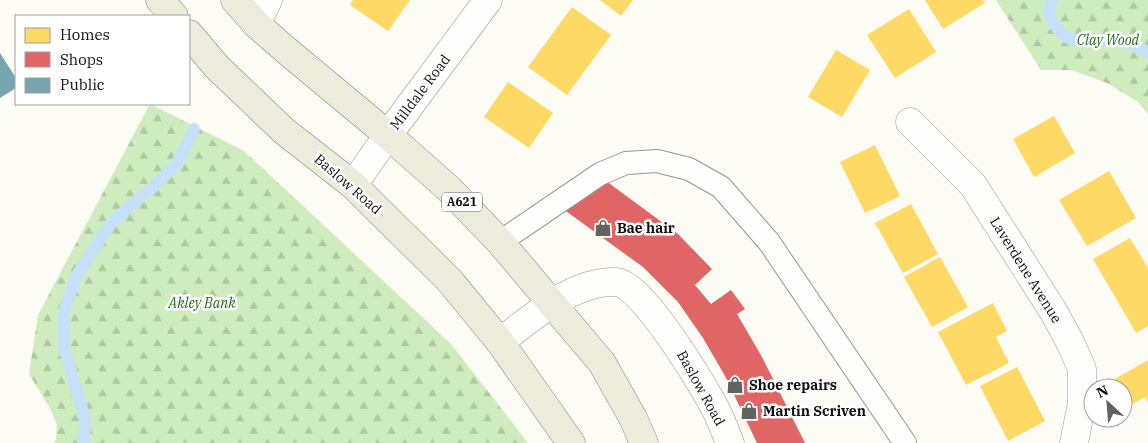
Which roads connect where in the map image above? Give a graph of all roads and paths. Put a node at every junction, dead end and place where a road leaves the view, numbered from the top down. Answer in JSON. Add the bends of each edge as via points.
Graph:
{"nodes":[{"id":1,"x":160,"y":0,"type":"edge"},
{"id":2,"x":235,"y":0,"type":"edge"},
{"id":3,"x":488,"y":0,"type":"edge"},
{"id":4,"x":262,"y":12,"type":"edge"},
{"id":5,"x":173,"y":15,"type":"edge"},
{"id":6,"x":190,"y":35,"type":"edge"},
{"id":7,"x":910,"y":122,"type":"dead end"},
{"id":8,"x":388,"y":135,"type":"junction"},
{"id":9,"x":353,"y":185,"type":"junction"},
{"id":10,"x":500,"y":242,"type":"junction"},
{"id":11,"x":551,"y":303,"type":"junction"},
{"id":12,"x":500,"y":342,"type":"junction"},
{"id":13,"x":571,"y":443,"type":"edge"},
{"id":14,"x":644,"y":443,"type":"edge"},
{"id":15,"x":730,"y":443,"type":"edge"},
{"id":16,"x":905,"y":443,"type":"edge"},
{"id":17,"x":1074,"y":443,"type":"edge"}],
"edges":[{"from":1,"to":5,"type":"main road"},
{"from":2,"to":4,"type":"main road","number":"A621"},
{"from":3,"to":8,"type":"street","name":"Milldale Road"},
{"from":4,"to":8,"type":"main road","number":"A621","via":[[287,51]]},
{"from":6,"to":9,"type":"main road","name":"Baslow Road","via":[[217,67],[284,131]]},
{"from":7,"to":17,"type":"street","name":"Laverdene Avenue","via":[[973,185],[1071,344],[1082,369],[1082,403]]},
{"from":8,"to":9,"type":"street","name":"Milldale Road"},
{"from":8,"to":10,"type":"main road","number":"A621","via":[[448,188]]},
{"from":9,"to":12,"type":"main road","name":"Baslow Road","via":[[450,281]]},
{"from":10,"to":11,"type":"main road","number":"A621"},
{"from":10,"to":16,"type":"lane","via":[[600,174],[626,163],[657,161],[689,169],[720,187],[769,242]]},
{"from":11,"to":12,"type":"street","name":"Baslow Road"},
{"from":11,"to":14,"type":"main road","number":"A621","via":[[602,363]]},
{"from":11,"to":15,"type":"street","name":"Baslow Road","via":[[574,291],[618,282],[638,294],[680,350],[716,409]]},
{"from":12,"to":13,"type":"main road","name":"Baslow Road"}]}
